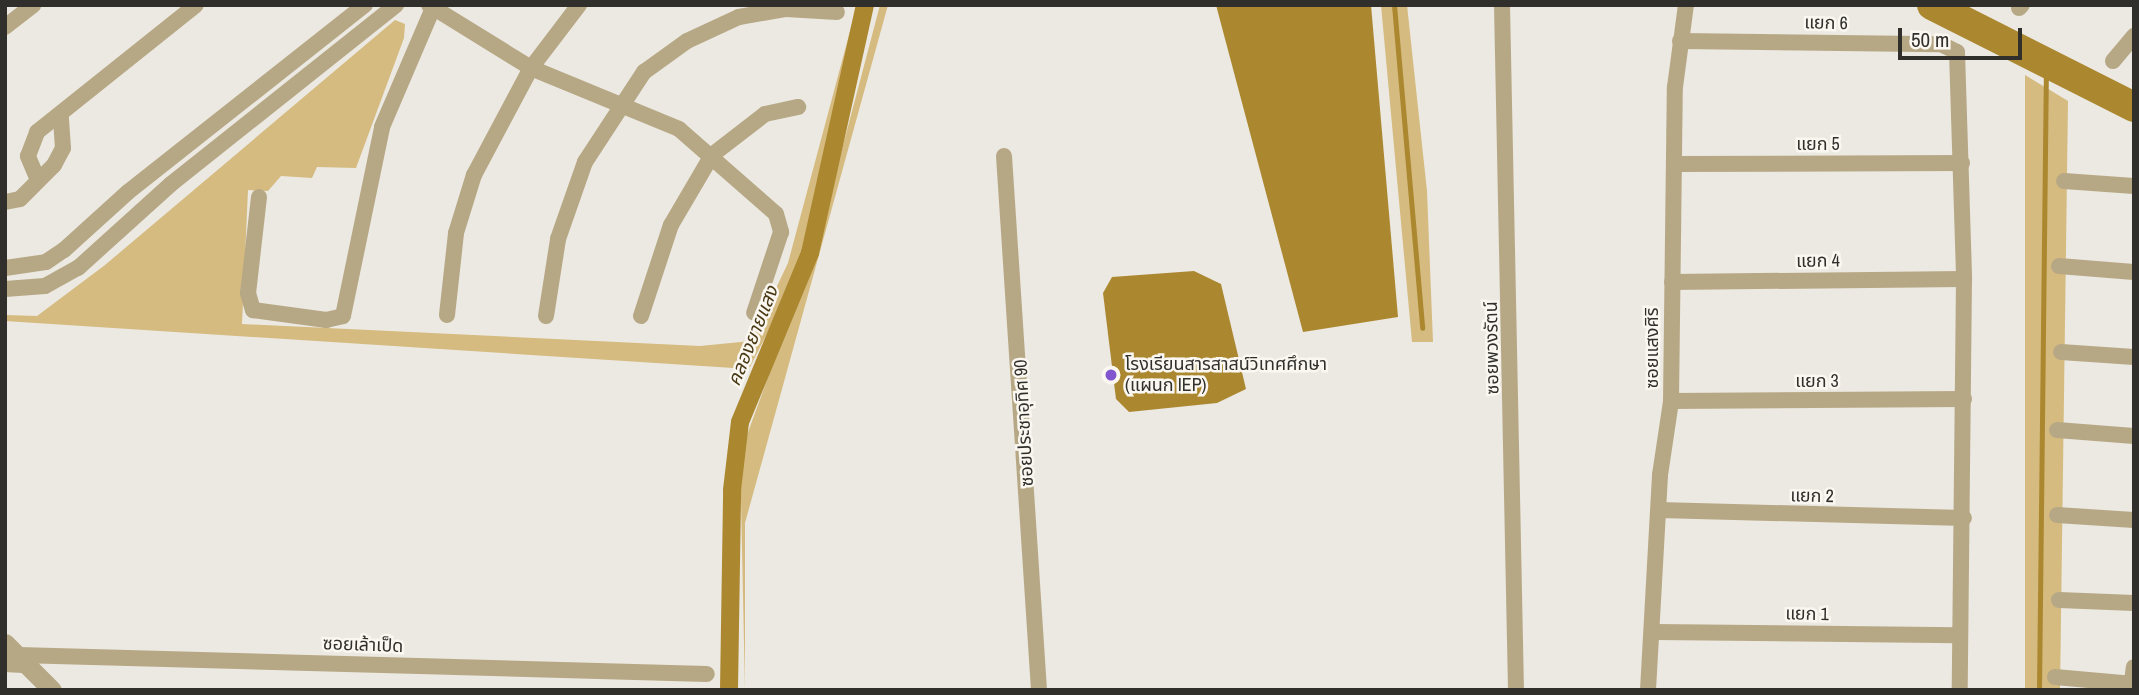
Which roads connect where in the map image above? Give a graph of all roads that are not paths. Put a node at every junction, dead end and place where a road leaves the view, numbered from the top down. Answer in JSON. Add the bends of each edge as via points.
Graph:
{"nodes":[{"id":1,"x":33,"y":5,"type":"edge"},
{"id":2,"x":197,"y":5,"type":"edge"},
{"id":3,"x":365,"y":5,"type":"edge"},
{"id":4,"x":396,"y":5,"type":"edge"},
{"id":5,"x":579,"y":5,"type":"edge"},
{"id":6,"x":1502,"y":5,"type":"edge"},
{"id":7,"x":1686,"y":5,"type":"edge"},
{"id":8,"x":431,"y":7,"type":"edge"},
{"id":9,"x":837,"y":12,"type":"dead end"},
{"id":10,"x":5,"y":27,"type":"edge"},
{"id":11,"x":2134,"y":36,"type":"edge"},
{"id":12,"x":1680,"y":41,"type":"junction"},
{"id":13,"x":2113,"y":61,"type":"dead end"},
{"id":14,"x":531,"y":68,"type":"junction"},
{"id":15,"x":620,"y":103,"type":"junction"},
{"id":16,"x":797,"y":107,"type":"dead end"},
{"id":17,"x":61,"y":117,"type":"junction"},
{"id":18,"x":712,"y":155,"type":"junction"},
{"id":19,"x":1004,"y":156,"type":"dead end"},
{"id":20,"x":1962,"y":163,"type":"junction"},
{"id":21,"x":1674,"y":164,"type":"junction"},
{"id":22,"x":38,"y":180,"type":"junction"},
{"id":23,"x":2064,"y":181,"type":"dead end"},
{"id":24,"x":2134,"y":186,"type":"edge"},
{"id":25,"x":259,"y":197,"type":"dead end"},
{"id":26,"x":5,"y":202,"type":"edge"},
{"id":27,"x":111,"y":206,"type":"junction"},
{"id":28,"x":126,"y":224,"type":"junction"},
{"id":29,"x":2059,"y":266,"type":"dead end"},
{"id":30,"x":5,"y":268,"type":"edge"},
{"id":31,"x":2134,"y":272,"type":"edge"},
{"id":32,"x":1964,"y":279,"type":"junction"},
{"id":33,"x":1672,"y":282,"type":"junction"},
{"id":34,"x":5,"y":289,"type":"edge"},
{"id":35,"x":754,"y":313,"type":"dead end"},
{"id":36,"x":447,"y":315,"type":"dead end"},
{"id":37,"x":546,"y":316,"type":"dead end"},
{"id":38,"x":641,"y":316,"type":"dead end"},
{"id":39,"x":2061,"y":352,"type":"dead end"},
{"id":40,"x":2134,"y":357,"type":"edge"},
{"id":41,"x":1964,"y":399,"type":"junction"},
{"id":42,"x":1671,"y":401,"type":"junction"},
{"id":43,"x":2057,"y":430,"type":"dead end"},
{"id":44,"x":2134,"y":436,"type":"edge"},
{"id":45,"x":1659,"y":510,"type":"junction"},
{"id":46,"x":2057,"y":514,"type":"dead end"},
{"id":47,"x":1964,"y":518,"type":"junction"},
{"id":48,"x":2134,"y":520,"type":"edge"},
{"id":49,"x":2059,"y":600,"type":"dead end"},
{"id":50,"x":2134,"y":603,"type":"edge"},
{"id":51,"x":1655,"y":632,"type":"junction"},
{"id":52,"x":1959,"y":635,"type":"junction"},
{"id":53,"x":14,"y":657,"type":"edge"},
{"id":54,"x":2134,"y":667,"type":"edge"},
{"id":55,"x":707,"y":674,"type":"dead end"},
{"id":56,"x":2055,"y":677,"type":"dead end"},
{"id":57,"x":2132,"y":686,"type":"edge"},
{"id":58,"x":52,"y":690,"type":"edge"},
{"id":59,"x":1039,"y":690,"type":"edge"},
{"id":60,"x":1516,"y":690,"type":"edge"},
{"id":61,"x":1648,"y":690,"type":"edge"},
{"id":62,"x":1960,"y":690,"type":"edge"}],
"edges":[{"from":1,"to":10,"type":"street"},
{"from":2,"to":17,"type":"street"},
{"from":3,"to":27,"type":"street"},
{"from":4,"to":28,"type":"street"},
{"from":5,"to":14,"type":"street"},
{"from":6,"to":60,"type":"street","name":"ซอยพวงรัตน์"},
{"from":7,"to":12,"type":"street","name":"ซอยแสงศิริ"},
{"from":8,"to":14,"type":"street"},
{"from":8,"to":25,"type":"street","via":[[382,127],[343,316],[326,320],[253,310],[248,293]]},
{"from":9,"to":15,"type":"street","via":[[786,9],[738,16],[664,56]]},
{"from":11,"to":13,"type":"street"},
{"from":12,"to":20,"type":"street","name":"แยก 6","via":[[1941,44],[1957,52],[1960,64]]},
{"from":12,"to":21,"type":"street","name":"ซอยแสงศิริ"},
{"from":14,"to":15,"type":"street"},
{"from":14,"to":36,"type":"street","via":[[474,175],[456,233]]},
{"from":15,"to":18,"type":"street","via":[[679,129]]},
{"from":15,"to":37,"type":"street","via":[[585,162],[558,239]]},
{"from":16,"to":18,"type":"street","via":[[765,114]]},
{"from":17,"to":22,"type":"street","via":[[63,148]]},
{"from":17,"to":22,"type":"street","via":[[37,132],[28,156]]},
{"from":18,"to":35,"type":"street","via":[[781,223]]},
{"from":18,"to":38,"type":"street","via":[[671,225]]},
{"from":19,"to":59,"type":"street","name":"ซอยประชาอุทิศ 90"},
{"from":20,"to":21,"type":"street","name":"แยก 5"},
{"from":20,"to":32,"type":"street"},
{"from":21,"to":33,"type":"street","name":"ซอยแสงศิริ"},
{"from":22,"to":26,"type":"street","via":[[20,199]]},
{"from":23,"to":24,"type":"street"},
{"from":27,"to":28,"type":"street"},
{"from":27,"to":30,"type":"street","via":[[46,262]]},
{"from":28,"to":34,"type":"street","via":[[61,279]]},
{"from":29,"to":31,"type":"street"},
{"from":32,"to":33,"type":"street","name":"แยก 4"},
{"from":32,"to":41,"type":"street"},
{"from":33,"to":42,"type":"street","name":"ซอยแสงศิริ"},
{"from":39,"to":40,"type":"street"},
{"from":41,"to":42,"type":"street","name":"แยก 3"},
{"from":41,"to":47,"type":"street"},
{"from":42,"to":45,"type":"street","name":"ซอยแสงศิริ"},
{"from":43,"to":44,"type":"street"},
{"from":45,"to":47,"type":"street","name":"แยก 2"},
{"from":45,"to":51,"type":"street","name":"ซอยแสงศิริ"},
{"from":46,"to":48,"type":"street"},
{"from":47,"to":52,"type":"street"},
{"from":49,"to":50,"type":"street"},
{"from":51,"to":52,"type":"street","name":"แยก 1"},
{"from":51,"to":61,"type":"street","name":"ซอยแสงศิริ"},
{"from":52,"to":62,"type":"street"},
{"from":53,"to":55,"type":"street","name":"ซอยเล้าเป็ด"},
{"from":53,"to":58,"type":"street"},
{"from":54,"to":57,"type":"street"},
{"from":56,"to":57,"type":"street"}]}
